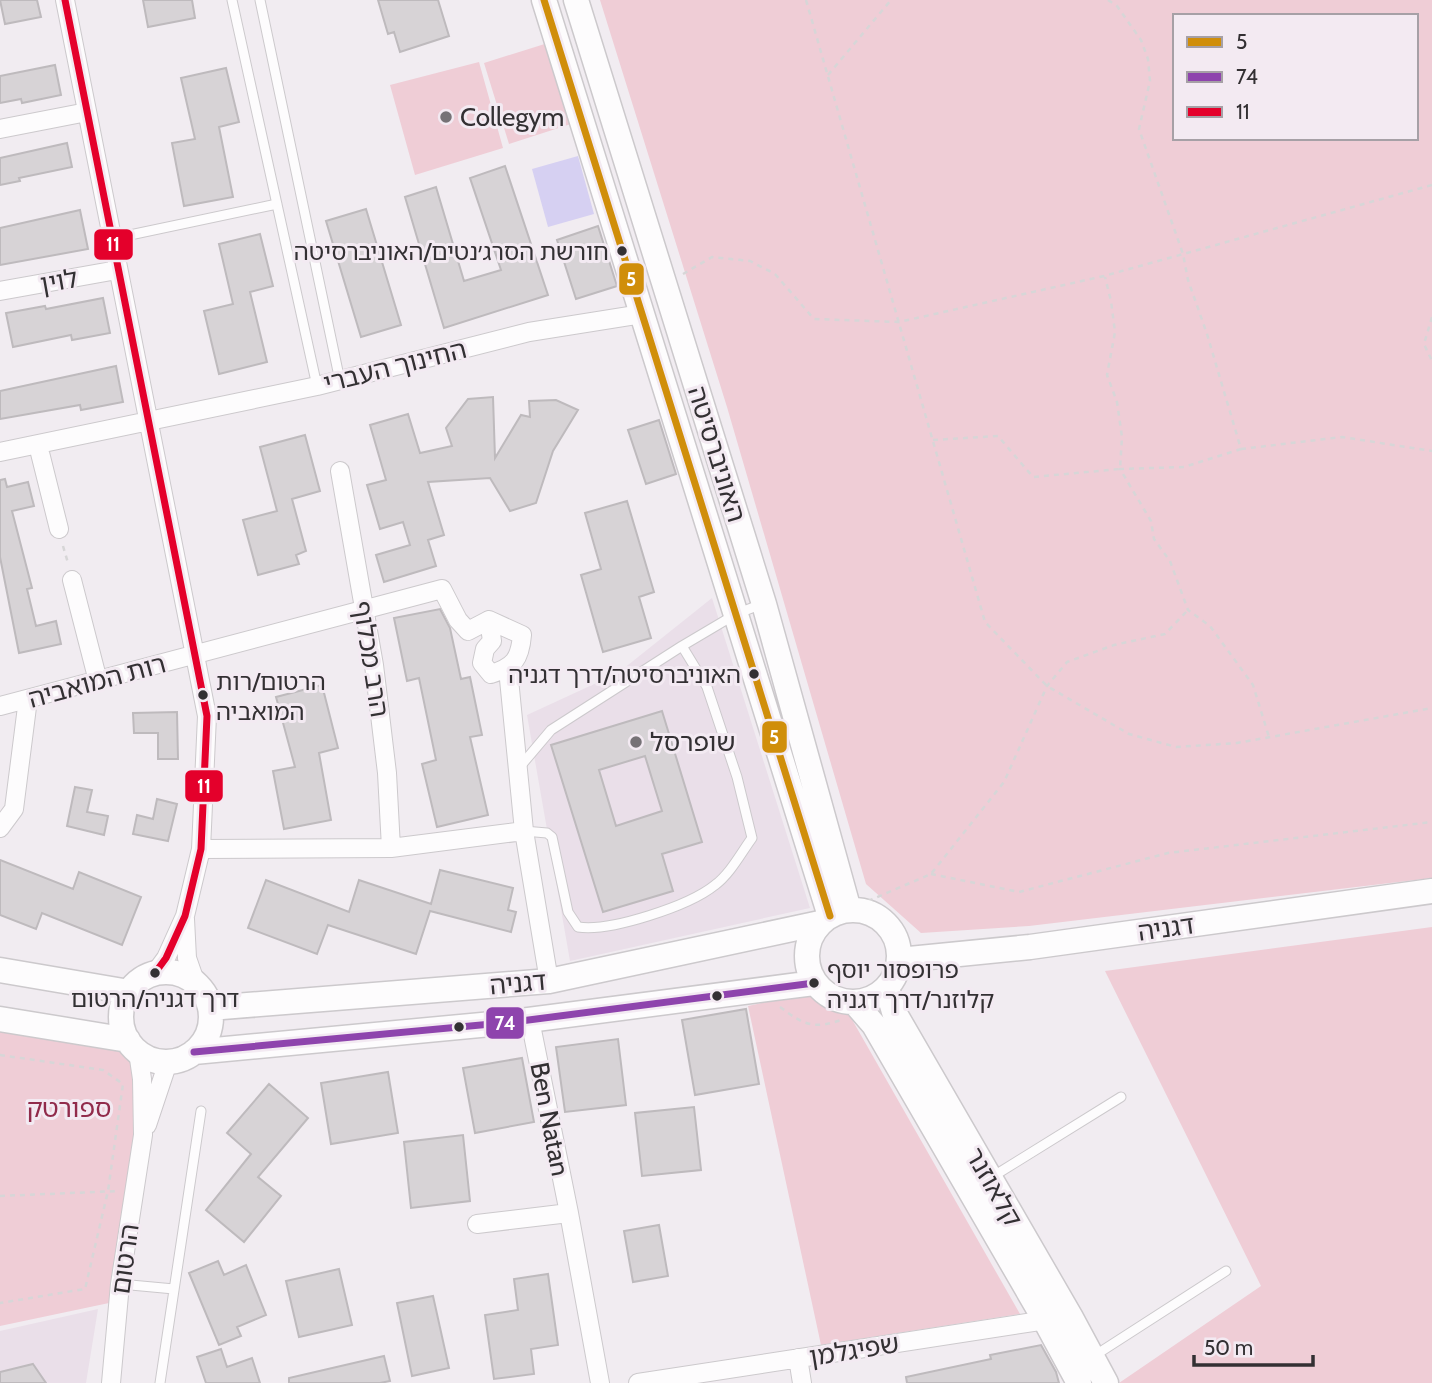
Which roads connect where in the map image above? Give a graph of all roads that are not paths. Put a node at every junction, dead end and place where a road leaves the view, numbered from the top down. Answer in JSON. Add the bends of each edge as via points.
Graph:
{"nodes":[{"id":1,"x":65,"y":0,"type":"edge"},
{"id":2,"x":232,"y":0,"type":"edge"},
{"id":3,"x":260,"y":0,"type":"edge"},
{"id":4,"x":544,"y":0,"type":"edge"},
{"id":5,"x":576,"y":0,"type":"edge"},
{"id":6,"x":86,"y":112,"type":"junction"},
{"id":7,"x":0,"y":129,"type":"edge"},
{"id":8,"x":277,"y":204,"type":"junction"},
{"id":9,"x":111,"y":239,"type":"junction"},
{"id":10,"x":117,"y":270,"type":"junction"},
{"id":11,"x":0,"y":291,"type":"edge"},
{"id":12,"x":642,"y":314,"type":"junction"},
{"id":13,"x":340,"y":381,"type":"junction"},
{"id":14,"x":317,"y":386,"type":"junction"},
{"id":15,"x":148,"y":423,"type":"junction"},
{"id":16,"x":38,"y":445,"type":"junction"},
{"id":17,"x":0,"y":453,"type":"edge"},
{"id":18,"x":340,"y":471,"type":"dead end"},
{"id":19,"x":59,"y":529,"type":"road end"},
{"id":20,"x":72,"y":580,"type":"road end"},
{"id":21,"x":764,"y":604,"type":"junction"},
{"id":22,"x":364,"y":612,"type":"junction"},
{"id":23,"x":736,"y":614,"type":"junction"},
{"id":24,"x":489,"y":620,"type":"junction"},
{"id":25,"x":682,"y":646,"type":"junction"},
{"id":26,"x":195,"y":656,"type":"junction"},
{"id":27,"x":508,"y":669,"type":"junction"},
{"id":28,"x":98,"y":681,"type":"junction"},
{"id":29,"x":28,"y":699,"type":"junction"},
{"id":30,"x":0,"y":706,"type":"edge"},
{"id":31,"x":517,"y":770,"type":"junction"},
{"id":32,"x":0,"y":828,"type":"edge"},
{"id":33,"x":524,"y":831,"type":"junction"},
{"id":34,"x":391,"y":848,"type":"junction"},
{"id":35,"x":201,"y":849,"type":"junction"},
{"id":36,"x":1432,"y":891,"type":"edge"},
{"id":37,"x":184,"y":915,"type":"junction"},
{"id":38,"x":833,"y":916,"type":"junction"},
{"id":39,"x":899,"y":960,"type":"junction"},
{"id":40,"x":0,"y":970,"type":"edge"},
{"id":41,"x":155,"y":974,"type":"junction"},
{"id":42,"x":549,"y":981,"type":"junction"},
{"id":43,"x":814,"y":983,"type":"junction"},
{"id":44,"x":196,"y":984,"type":"junction"},
{"id":45,"x":887,"y":988,"type":"junction"},
{"id":46,"x":129,"y":992,"type":"junction"},
{"id":47,"x":855,"y":1003,"type":"junction"},
{"id":48,"x":210,"y":1008,"type":"junction"},
{"id":49,"x":0,"y":1019,"type":"edge"},
{"id":50,"x":531,"y":1025,"type":"dead end"},
{"id":51,"x":133,"y":1046,"type":"junction"},
{"id":52,"x":194,"y":1052,"type":"junction"},
{"id":53,"x":168,"y":1062,"type":"junction"},
{"id":54,"x":1121,"y":1097,"type":"dead end"},
{"id":55,"x":201,"y":1111,"type":"dead end"},
{"id":56,"x":143,"y":1135,"type":"junction"},
{"id":57,"x":989,"y":1179,"type":"junction"},
{"id":58,"x":569,"y":1213,"type":"junction"},
{"id":59,"x":477,"y":1224,"type":"dead end"},
{"id":60,"x":1226,"y":1271,"type":"dead end"},
{"id":61,"x":120,"y":1284,"type":"junction"},
{"id":62,"x":174,"y":1289,"type":"junction"},
{"id":63,"x":1070,"y":1316,"type":"junction"},
{"id":64,"x":1045,"y":1320,"type":"junction"},
{"id":65,"x":1092,"y":1357,"type":"junction"},
{"id":66,"x":798,"y":1358,"type":"junction"},
{"id":67,"x":111,"y":1383,"type":"edge"},
{"id":68,"x":160,"y":1383,"type":"edge"},
{"id":69,"x":600,"y":1383,"type":"edge"},
{"id":70,"x":638,"y":1383,"type":"edge"},
{"id":71,"x":802,"y":1383,"type":"edge"},
{"id":72,"x":1079,"y":1383,"type":"edge"},
{"id":73,"x":1106,"y":1383,"type":"edge"}],
"edges":[{"from":1,"to":6,"type":"street"},
{"from":2,"to":8,"type":"lane"},
{"from":3,"to":13,"type":"lane"},
{"from":4,"to":12,"type":"street","name":"האוניברסיטה"},
{"from":5,"to":21,"type":"street","name":"האוניברסיטה"},
{"from":6,"to":7,"type":"street"},
{"from":6,"to":9,"type":"street"},
{"from":8,"to":9,"type":"lane"},
{"from":8,"to":14,"type":"lane"},
{"from":9,"to":10,"type":"street"},
{"from":10,"to":11,"type":"street","name":"לוין"},
{"from":10,"to":15,"type":"street"},
{"from":12,"to":13,"type":"street","name":"החינוך העברי","via":[[529,332]]},
{"from":12,"to":23,"type":"street","name":"האוניברסיטה"},
{"from":13,"to":14,"type":"street","name":"החינוך העברי"},
{"from":14,"to":15,"type":"street","name":"החינוך העברי"},
{"from":15,"to":16,"type":"street","name":"החינוך העברי"},
{"from":15,"to":26,"type":"street"},
{"from":16,"to":17,"type":"street","name":"החינוך העברי"},
{"from":16,"to":19,"type":"street"},
{"from":18,"to":22,"type":"street","name":"הרב מכלוף"},
{"from":20,"to":28,"type":"street"},
{"from":21,"to":23,"type":"lane"},
{"from":21,"to":38,"type":"street","name":"האוניברסיטה"},
{"from":22,"to":24,"type":"street","name":"רות המואביה","via":[[442,589],[468,631]]},
{"from":22,"to":26,"type":"street","name":"רות המואביה"},
{"from":22,"to":34,"type":"street","name":"הרב מכלוף","via":[[387,773]]},
{"from":23,"to":25,"type":"lane"},
{"from":23,"to":38,"type":"street","name":"האוניברסיטה"},
{"from":24,"to":27,"type":"street","via":[[522,635],[521,651]]},
{"from":24,"to":27,"type":"street","via":[[492,641],[482,663],[491,674]]},
{"from":25,"to":31,"type":"lane","via":[[551,730]]},
{"from":25,"to":33,"type":"lane","via":[[707,687],[752,838],[716,885],[665,911],[592,929],[578,927],[568,912],[552,836]]},
{"from":26,"to":28,"type":"street","name":"רות המואביה"},
{"from":26,"to":35,"type":"street","via":[[207,716]]},
{"from":27,"to":31,"type":"street"},
{"from":28,"to":29,"type":"street","name":"רות המואביה"},
{"from":29,"to":30,"type":"street","name":"רות המואביה"},
{"from":29,"to":32,"type":"street","via":[[14,809]]},
{"from":31,"to":33,"type":"street"},
{"from":33,"to":34,"type":"street"},
{"from":33,"to":42,"type":"street"},
{"from":34,"to":35,"type":"street"},
{"from":35,"to":37,"type":"street"},
{"from":36,"to":39,"type":"street","name":"דגניה","via":[[1030,947]]},
{"from":37,"to":41,"type":"street"},
{"from":37,"to":44,"type":"street","via":[[187,958]]},
{"from":38,"to":39,"type":"street","via":[[871,914],[890,929]]},
{"from":38,"to":42,"type":"street","name":"דגניה"},
{"from":38,"to":43,"type":"street","via":[[811,936],[806,951]]},
{"from":39,"to":45,"type":"street"},
{"from":40,"to":46,"type":"street"},
{"from":41,"to":44,"type":"street","via":[[177,973]]},
{"from":41,"to":46,"type":"street"},
{"from":42,"to":48,"type":"street","name":"דגניה"},
{"from":43,"to":47,"type":"street","via":[[825,994]]},
{"from":43,"to":52,"type":"street","name":"דגניה","via":[[513,1022]]},
{"from":44,"to":48,"type":"street"},
{"from":45,"to":47,"type":"street"},
{"from":45,"to":57,"type":"street","name":"קלאוזנר","via":[[894,1012]]},
{"from":46,"to":51,"type":"street","via":[[122,1021]]},
{"from":47,"to":64,"type":"street","name":"קלאוזנר","via":[[874,1025]]},
{"from":48,"to":52,"type":"street","via":[[205,1040]]},
{"from":49,"to":51,"type":"street"},
{"from":50,"to":58,"type":"street","name":"Ben Natan"},
{"from":51,"to":53,"type":"street","via":[[147,1058]]},
{"from":51,"to":56,"type":"street","name":"הרטום","via":[[142,1079]]},
{"from":52,"to":53,"type":"street"},
{"from":53,"to":56,"type":"street","name":"הרטום"},
{"from":54,"to":57,"type":"lane"},
{"from":55,"to":62,"type":"lane"},
{"from":56,"to":61,"type":"street","name":"הרטום"},
{"from":57,"to":63,"type":"street","name":"קלאוזנר"},
{"from":58,"to":59,"type":"street","name":"Ben Natan"},
{"from":58,"to":69,"type":"street","name":"Ben Natan"},
{"from":60,"to":65,"type":"lane"},
{"from":61,"to":62,"type":"lane"},
{"from":61,"to":67,"type":"street","name":"הרטום"},
{"from":62,"to":68,"type":"lane"},
{"from":63,"to":64,"type":"street","name":"שפיגלמן"},
{"from":63,"to":65,"type":"street","name":"קלאוזנר"},
{"from":64,"to":66,"type":"street","name":"שפיגלמן"},
{"from":64,"to":72,"type":"street","name":"קלאוזנר"},
{"from":65,"to":73,"type":"street","name":"קלאוזנר"},
{"from":66,"to":70,"type":"street","name":"שפיגלמן"},
{"from":66,"to":71,"type":"street"}]}
